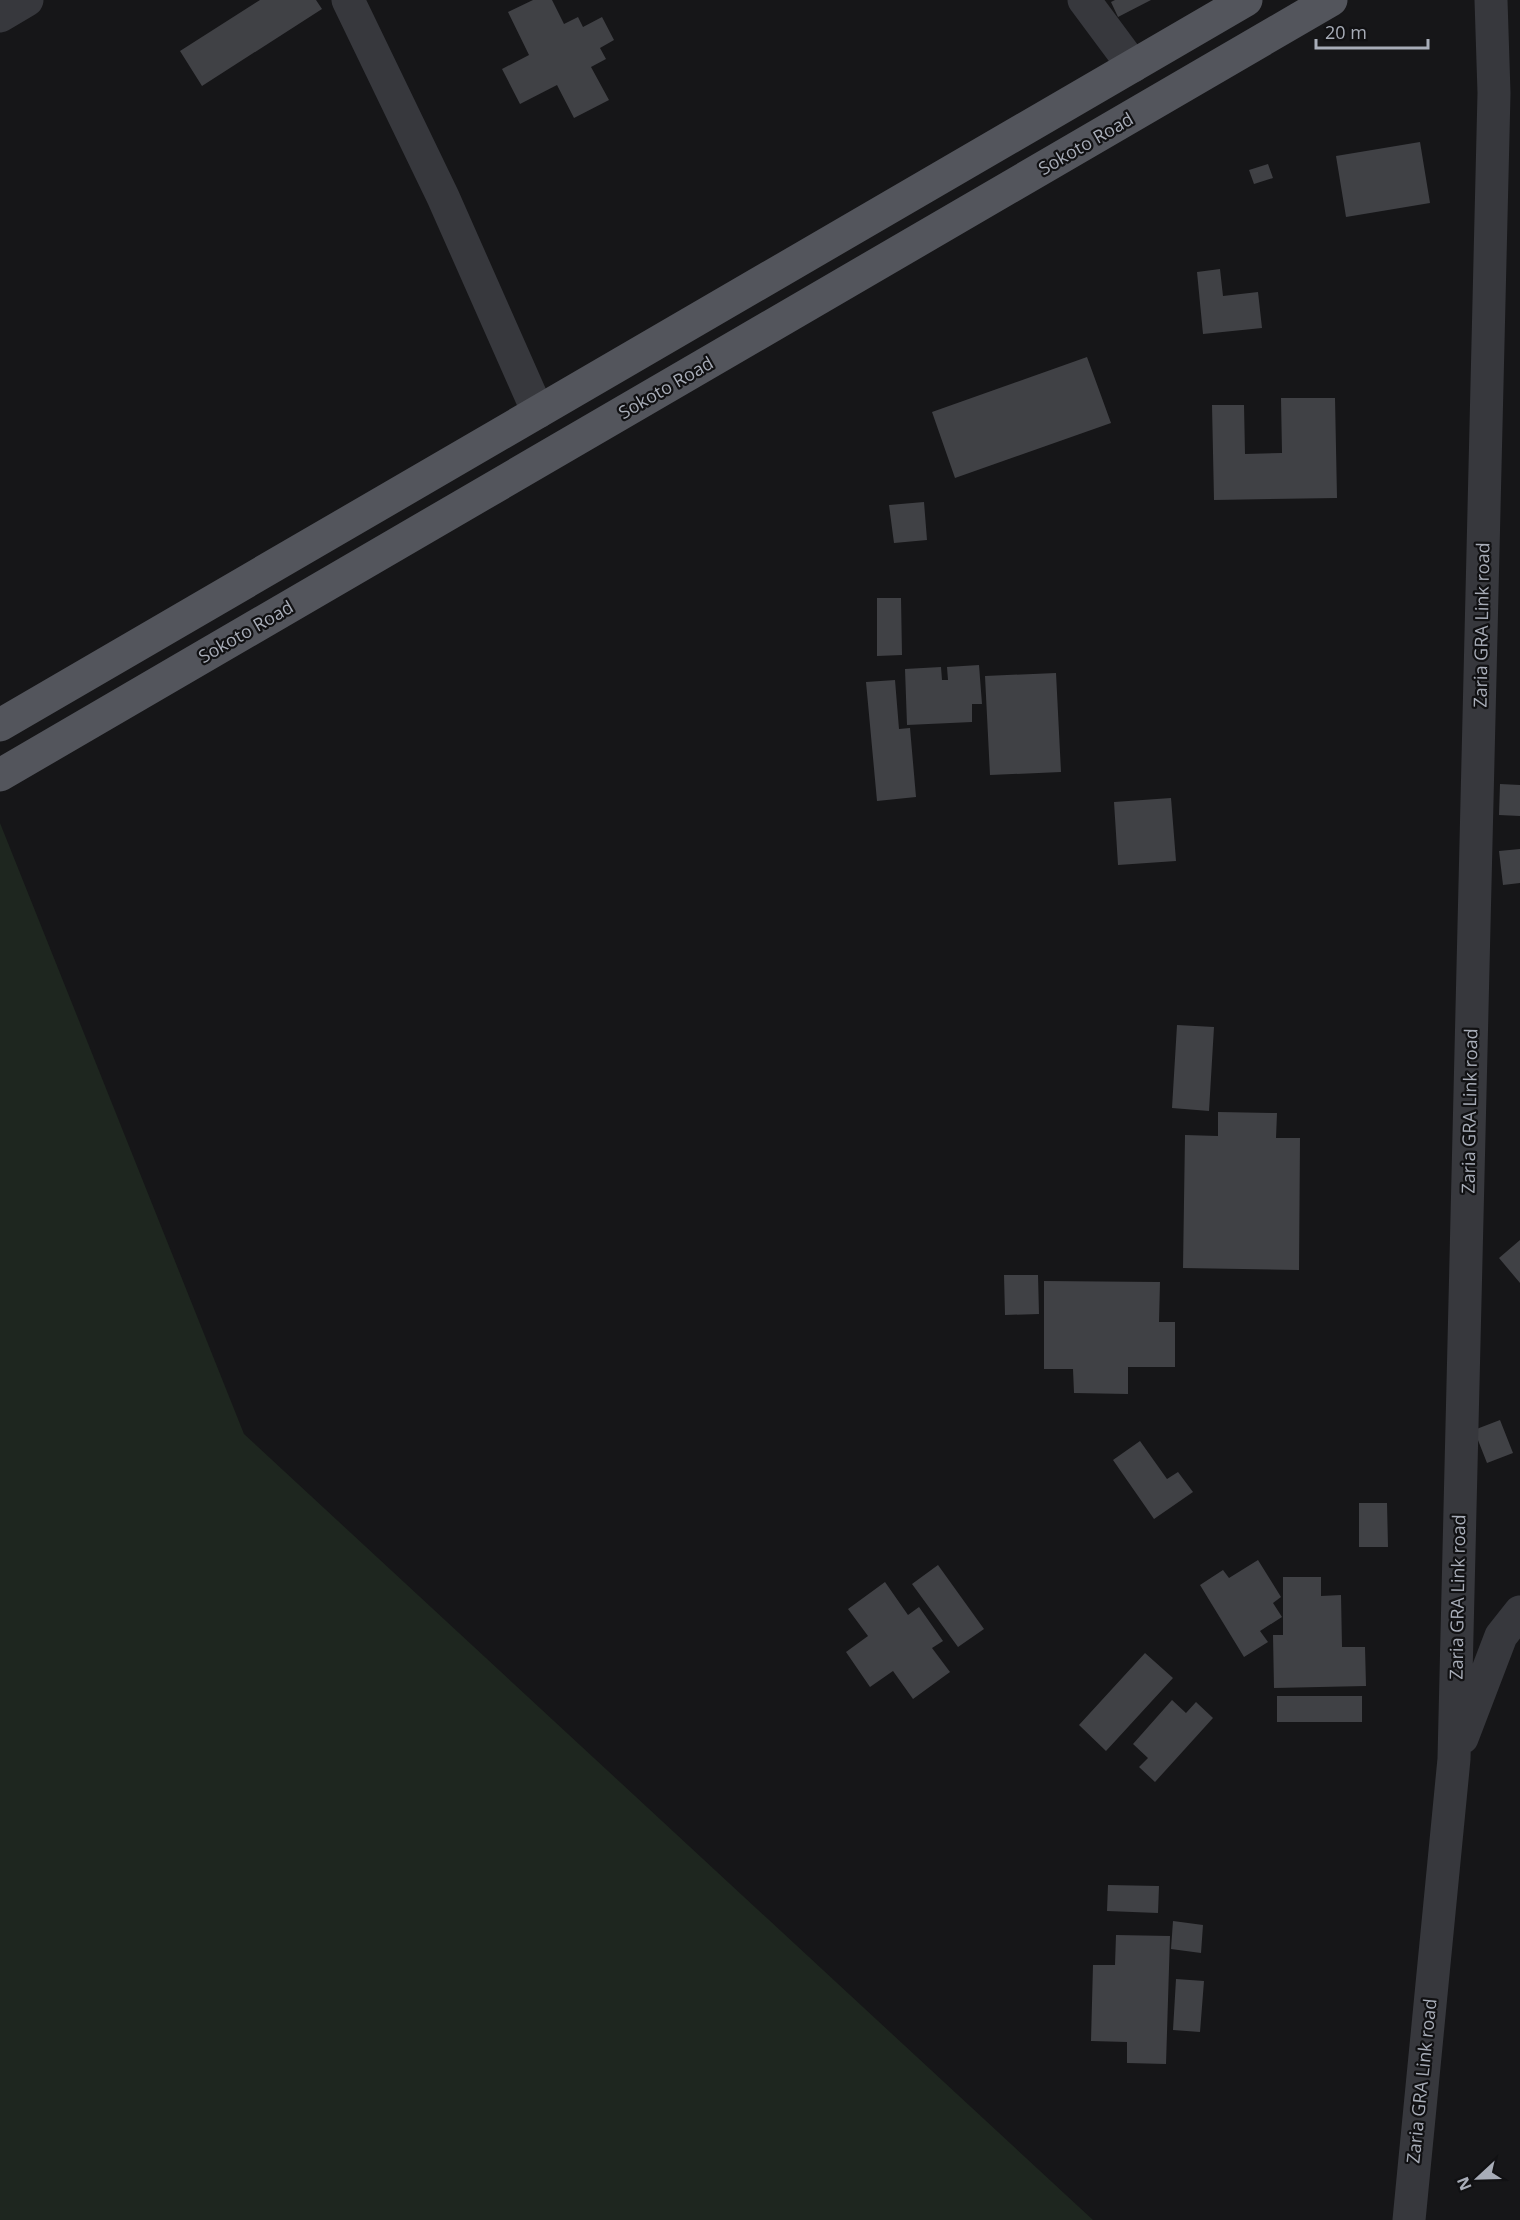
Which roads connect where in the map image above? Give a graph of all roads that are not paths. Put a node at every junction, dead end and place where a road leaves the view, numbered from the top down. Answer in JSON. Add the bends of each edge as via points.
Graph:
{"nodes":[{"id":1,"x":27,"y":0,"type":"edge"},
{"id":2,"x":348,"y":0,"type":"edge"},
{"id":3,"x":1084,"y":0,"type":"edge"},
{"id":4,"x":1245,"y":0,"type":"edge"},
{"id":5,"x":1331,"y":0,"type":"edge"},
{"id":6,"x":1491,"y":0,"type":"edge"},
{"id":7,"x":0,"y":16,"type":"edge"},
{"id":8,"x":1133,"y":66,"type":"junction"},
{"id":9,"x":538,"y":412,"type":"junction"},
{"id":10,"x":0,"y":725,"type":"edge"},
{"id":11,"x":0,"y":775,"type":"edge"},
{"id":12,"x":1514,"y":1632,"type":"edge"},
{"id":13,"x":1454,"y":1759,"type":"junction"},
{"id":14,"x":1409,"y":2220,"type":"edge"}],
"edges":[{"from":1,"to":7,"type":"street"},
{"from":2,"to":9,"type":"street","via":[[443,197]]},
{"from":3,"to":8,"type":"street"},
{"from":4,"to":8,"type":"main road"},
{"from":5,"to":11,"type":"main road","name":"Sokoto Road"},
{"from":6,"to":13,"type":"street","name":"Zaria GRA Link road","via":[[1494,129]]},
{"from":8,"to":9,"type":"main road"},
{"from":9,"to":10,"type":"main road"},
{"from":12,"to":13,"type":"street"},
{"from":13,"to":14,"type":"street","name":"Zaria GRA Link road"}]}
